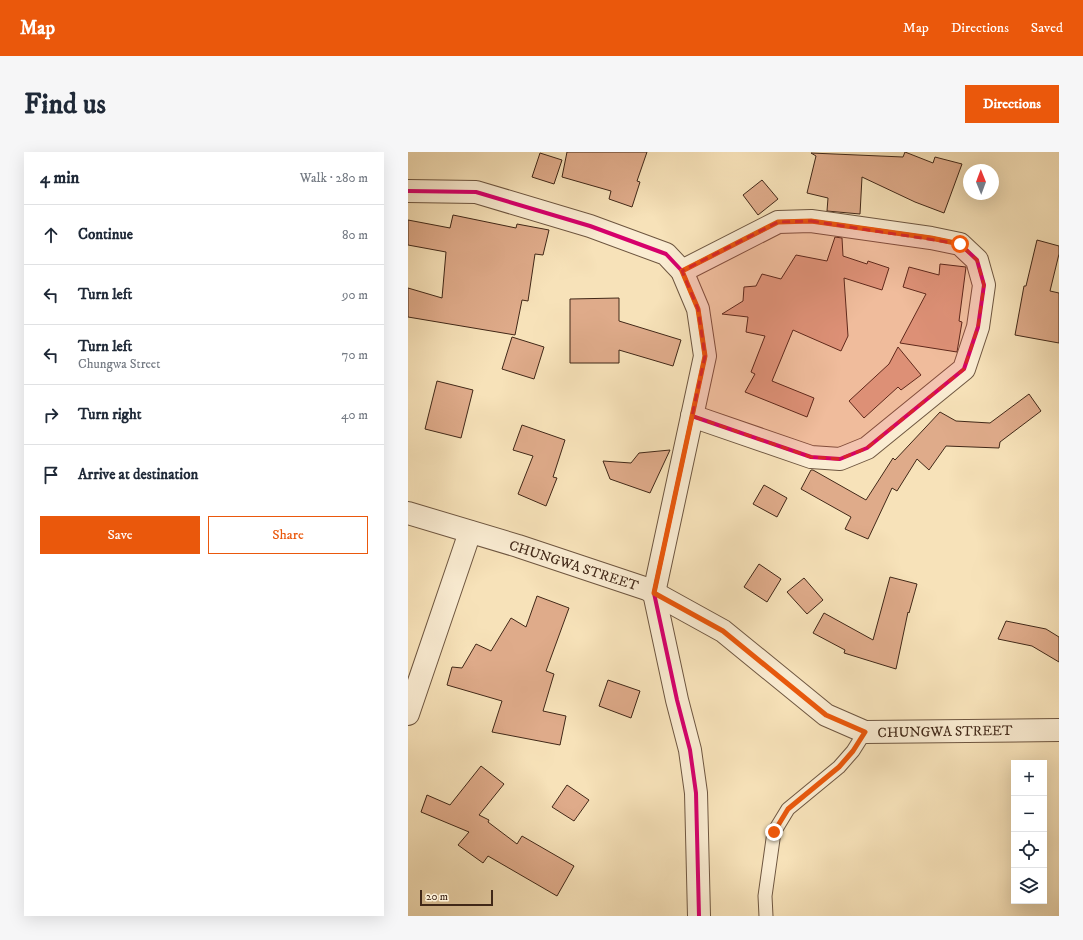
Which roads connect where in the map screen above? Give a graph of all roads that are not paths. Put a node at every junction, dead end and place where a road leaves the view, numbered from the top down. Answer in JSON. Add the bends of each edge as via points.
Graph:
{"nodes":[{"id":1,"x":408,"y":191,"type":"edge"},
{"id":2,"x":682,"y":271,"type":"junction"},
{"id":3,"x":692,"y":416,"type":"junction"},
{"id":4,"x":408,"y":513,"type":"edge"},
{"id":5,"x":470,"y":532,"type":"junction"},
{"id":6,"x":654,"y":593,"type":"junction"},
{"id":7,"x":408,"y":714,"type":"edge"},
{"id":8,"x":1059,"y":730,"type":"edge"},
{"id":9,"x":865,"y":732,"type":"junction"},
{"id":10,"x":699,"y":916,"type":"edge"},
{"id":11,"x":766,"y":916,"type":"edge"}],
"edges":[{"from":1,"to":2,"type":"street","via":[[476,192],[590,226],[666,254]]},
{"from":2,"to":3,"type":"street","via":[[698,309],[705,356]]},
{"from":2,"to":3,"type":"street","via":[[778,222],[811,221],[960,244],[977,260],[984,285],[978,327],[964,369],[866,448],[840,459],[811,457]]},
{"from":3,"to":6,"type":"street"},
{"from":4,"to":5,"type":"street","name":"CHUNGWA STREET"},
{"from":5,"to":6,"type":"street","name":"CHUNGWA STREET"},
{"from":5,"to":7,"type":"street"},
{"from":6,"to":9,"type":"street","name":"CHUNGWA STREET","via":[[723,631],[826,715]]},
{"from":6,"to":10,"type":"street","via":[[690,750],[696,793]]},
{"from":8,"to":9,"type":"street","name":"CHUNGWA STREET"},
{"from":9,"to":11,"type":"lane","via":[[839,767],[788,809],[774,832]]}]}
